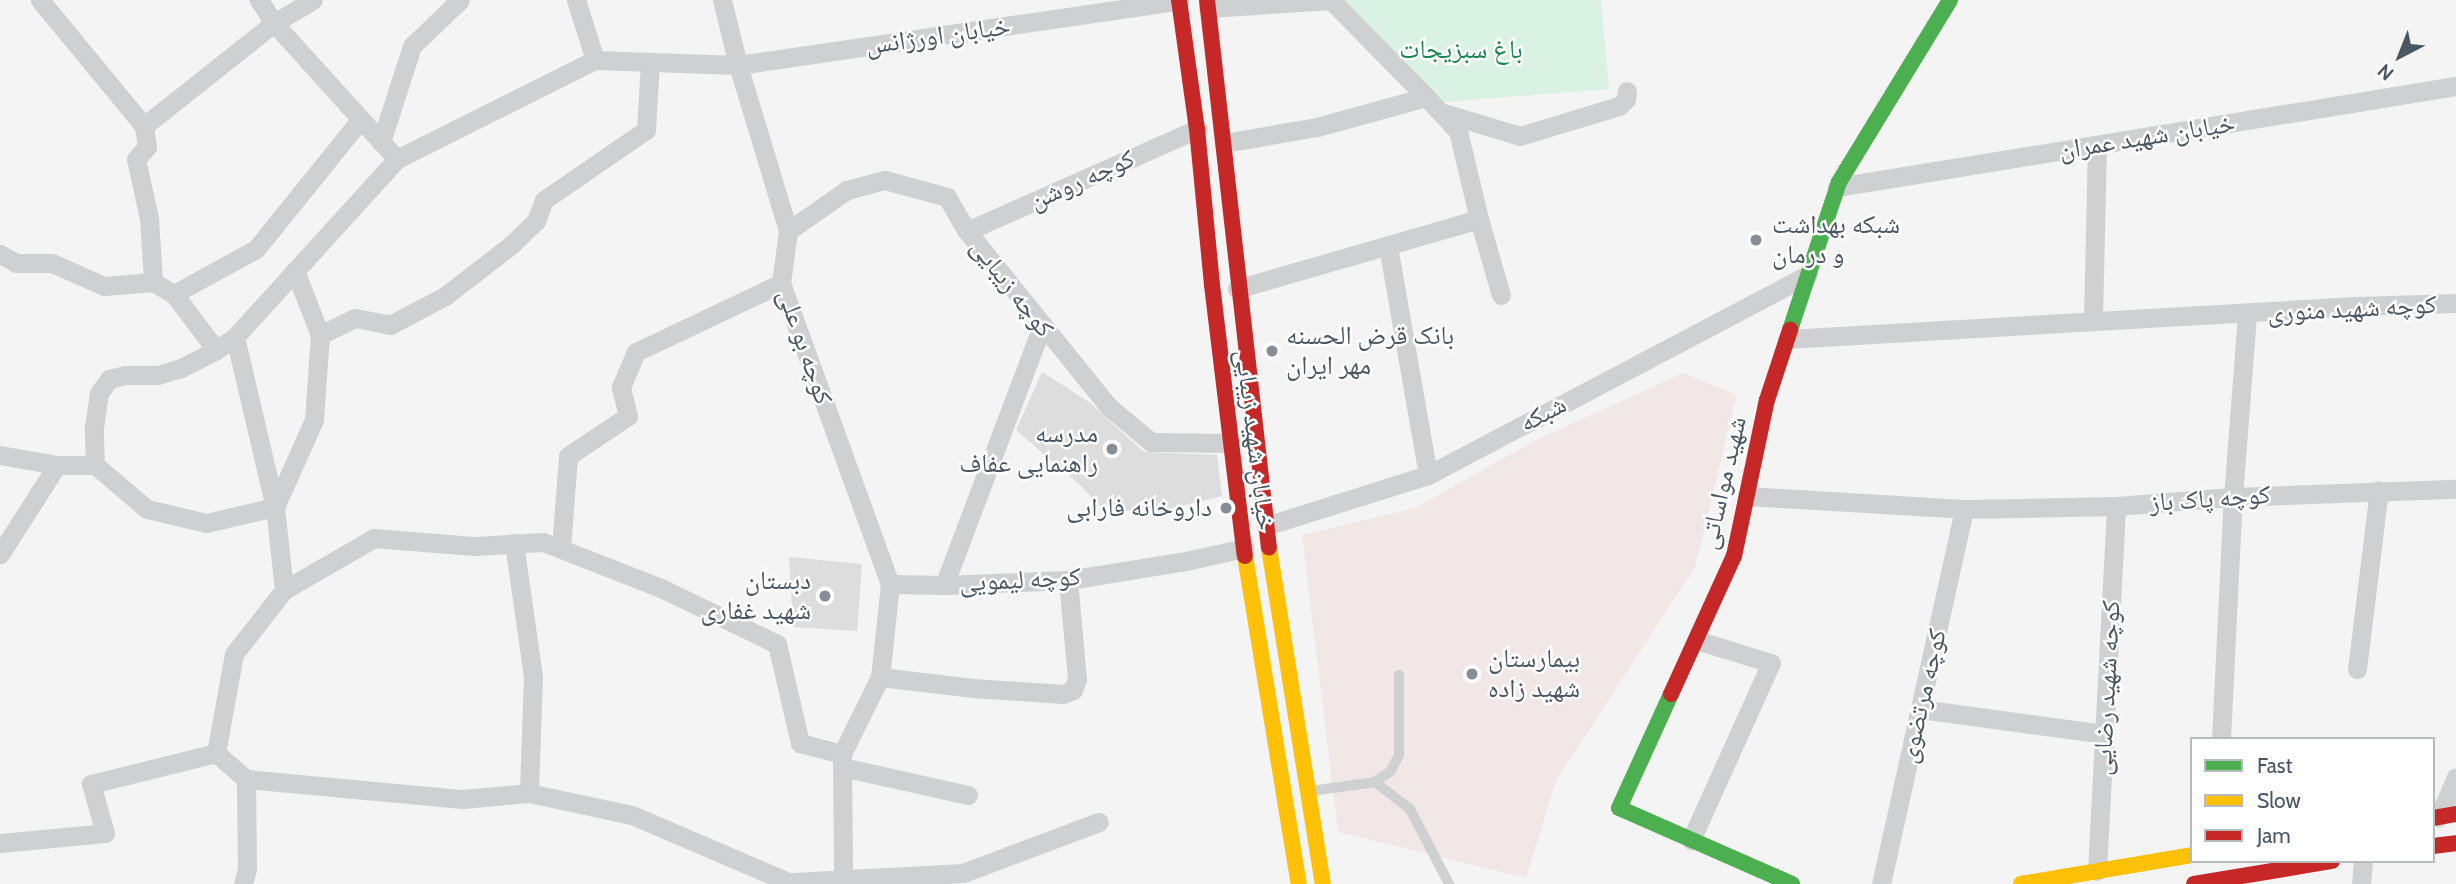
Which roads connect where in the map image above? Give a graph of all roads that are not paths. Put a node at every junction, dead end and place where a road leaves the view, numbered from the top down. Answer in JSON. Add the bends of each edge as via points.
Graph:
{"nodes":[{"id":1,"x":40,"y":0,"type":"edge"},
{"id":2,"x":259,"y":0,"type":"edge"},
{"id":3,"x":313,"y":0,"type":"edge"},
{"id":4,"x":460,"y":0,"type":"edge"},
{"id":5,"x":576,"y":0,"type":"edge"},
{"id":6,"x":722,"y":0,"type":"edge"},
{"id":7,"x":1950,"y":0,"type":"edge"},
{"id":8,"x":1179,"y":1,"type":"edge"},
{"id":9,"x":1207,"y":4,"type":"edge"},
{"id":10,"x":274,"y":23,"type":"junction"},
{"id":11,"x":595,"y":60,"type":"junction"},
{"id":12,"x":650,"y":62,"type":"junction"},
{"id":13,"x":738,"y":65,"type":"junction"},
{"id":14,"x":2456,"y":86,"type":"edge"},
{"id":15,"x":1627,"y":91,"type":"dead end"},
{"id":16,"x":1426,"y":97,"type":"junction"},
{"id":17,"x":1443,"y":113,"type":"junction"},
{"id":18,"x":361,"y":119,"type":"junction"},
{"id":19,"x":144,"y":126,"type":"junction"},
{"id":20,"x":1197,"y":129,"type":"junction"},
{"id":21,"x":381,"y":142,"type":"junction"},
{"id":22,"x":1224,"y":143,"type":"junction"},
{"id":23,"x":2097,"y":145,"type":"junction"},
{"id":24,"x":397,"y":159,"type":"junction"},
{"id":25,"x":1837,"y":187,"type":"junction"},
{"id":26,"x":1479,"y":219,"type":"junction"},
{"id":27,"x":788,"y":231,"type":"junction"},
{"id":28,"x":967,"y":231,"type":"junction"},
{"id":29,"x":1388,"y":246,"type":"junction"},
{"id":30,"x":0,"y":254,"type":"edge"},
{"id":31,"x":295,"y":271,"type":"junction"},
{"id":32,"x":1808,"y":275,"type":"junction"},
{"id":33,"x":153,"y":282,"type":"junction"},
{"id":34,"x":781,"y":283,"type":"junction"},
{"id":35,"x":1237,"y":289,"type":"junction"},
{"id":36,"x":174,"y":294,"type":"junction"},
{"id":37,"x":1501,"y":295,"type":"dead end"},
{"id":38,"x":2456,"y":303,"type":"edge"},
{"id":39,"x":2247,"y":315,"type":"junction"},
{"id":40,"x":2094,"y":320,"type":"junction"},
{"id":41,"x":1042,"y":326,"type":"junction"},
{"id":42,"x":320,"y":335,"type":"junction"},
{"id":43,"x":235,"y":337,"type":"junction"},
{"id":44,"x":1787,"y":339,"type":"junction"},
{"id":45,"x":216,"y":350,"type":"junction"},
{"id":46,"x":1230,"y":443,"type":"junction"},
{"id":47,"x":0,"y":455,"type":"edge"},
{"id":48,"x":57,"y":465,"type":"junction"},
{"id":49,"x":95,"y":466,"type":"junction"},
{"id":50,"x":1428,"y":475,"type":"junction"},
{"id":51,"x":2456,"y":489,"type":"edge"},
{"id":52,"x":2379,"y":490,"type":"junction"},
{"id":53,"x":1747,"y":496,"type":"junction"},
{"id":54,"x":2233,"y":497,"type":"junction"},
{"id":55,"x":2116,"y":506,"type":"junction"},
{"id":56,"x":275,"y":507,"type":"junction"},
{"id":57,"x":1964,"y":509,"type":"junction"},
{"id":58,"x":1266,"y":526,"type":"junction"},
{"id":59,"x":514,"y":543,"type":"junction"},
{"id":60,"x":561,"y":548,"type":"junction"},
{"id":61,"x":1244,"y":548,"type":"junction"},
{"id":62,"x":0,"y":554,"type":"edge"},
{"id":63,"x":1068,"y":580,"type":"junction"},
{"id":64,"x":890,"y":584,"type":"junction"},
{"id":65,"x":943,"y":585,"type":"junction"},
{"id":66,"x":284,"y":590,"type":"junction"},
{"id":67,"x":1696,"y":640,"type":"junction"},
{"id":68,"x":2357,"y":668,"type":"dead end"},
{"id":69,"x":1399,"y":675,"type":"dead end"},
{"id":70,"x":880,"y":677,"type":"junction"},
{"id":71,"x":1920,"y":709,"type":"junction"},
{"id":72,"x":2104,"y":734,"type":"junction"},
{"id":73,"x":2221,"y":737,"type":"edge"},
{"id":74,"x":216,"y":752,"type":"junction"},
{"id":75,"x":842,"y":761,"type":"junction"},
{"id":76,"x":2456,"y":777,"type":"edge"},
{"id":77,"x":246,"y":779,"type":"junction"},
{"id":78,"x":1375,"y":782,"type":"junction"},
{"id":79,"x":1307,"y":792,"type":"junction"},
{"id":80,"x":529,"y":793,"type":"junction"},
{"id":81,"x":968,"y":795,"type":"dead end"},
{"id":82,"x":2443,"y":816,"type":"edge"},
{"id":83,"x":1099,"y":822,"type":"dead end"},
{"id":84,"x":1691,"y":840,"type":"junction"},
{"id":85,"x":0,"y":843,"type":"edge"},
{"id":86,"x":2456,"y":843,"type":"edge"},
{"id":87,"x":2435,"y":846,"type":"edge"},
{"id":88,"x":2190,"y":855,"type":"edge"},
{"id":89,"x":2320,"y":863,"type":"edge"},
{"id":90,"x":2363,"y":863,"type":"edge"},
{"id":91,"x":2097,"y":871,"type":"junction"},
{"id":92,"x":968,"y":878,"type":"edge"},
{"id":93,"x":843,"y":879,"type":"junction"},
{"id":94,"x":793,"y":883,"type":"edge"},
{"id":95,"x":243,"y":884,"type":"edge"},
{"id":96,"x":1299,"y":884,"type":"edge"},
{"id":97,"x":1324,"y":884,"type":"edge"},
{"id":98,"x":1449,"y":884,"type":"edge"},
{"id":99,"x":1792,"y":884,"type":"edge"},
{"id":100,"x":1881,"y":884,"type":"edge"},
{"id":101,"x":2021,"y":884,"type":"edge"},
{"id":102,"x":2194,"y":884,"type":"edge"},
{"id":103,"x":2361,"y":884,"type":"edge"}],
"edges":[{"from":1,"to":19,"type":"street"},
{"from":2,"to":10,"type":"street"},
{"from":3,"to":10,"type":"street"},
{"from":4,"to":21,"type":"street","via":[[412,46]]},
{"from":5,"to":11,"type":"street"},
{"from":6,"to":13,"type":"street","name":"کوچه بو علی"},
{"from":7,"to":25,"type":"main road","name":"شهید مواساتی"},
{"from":8,"to":13,"type":"street","name":"خیابان اورژانس"},
{"from":8,"to":20,"type":"main road","name":"خیابان شهید زیبایی"},
{"from":9,"to":16,"type":"street","via":[[1331,0]]},
{"from":9,"to":22,"type":"main road","name":"خیابان شهید زیبایی"},
{"from":10,"to":18,"type":"street"},
{"from":10,"to":19,"type":"street"},
{"from":11,"to":12,"type":"street","name":"خیابان اورژانس"},
{"from":11,"to":24,"type":"street"},
{"from":12,"to":13,"type":"street","name":"خیابان اورژانس"},
{"from":12,"to":42,"type":"street","via":[[646,130],[544,200],[536,221],[511,245],[445,296],[390,325],[355,318]]},
{"from":13,"to":27,"type":"street","name":"کوچه بو علی"},
{"from":14,"to":23,"type":"street","name":"خیابان شهید عمران"},
{"from":15,"to":17,"type":"street","via":[[1619,106],[1520,136]]},
{"from":16,"to":17,"type":"street"},
{"from":16,"to":22,"type":"street","via":[[1317,127]]},
{"from":17,"to":26,"type":"street","via":[[1458,131]]},
{"from":18,"to":21,"type":"street"},
{"from":18,"to":36,"type":"street","via":[[256,249]]},
{"from":19,"to":33,"type":"street","via":[[147,147],[136,159],[149,218]]},
{"from":20,"to":28,"type":"street","name":"کوچه روشن"},
{"from":20,"to":46,"type":"main road","name":"خیابان شهید زیبایی"},
{"from":21,"to":24,"type":"street"},
{"from":22,"to":35,"type":"main road","name":"خیابان شهید زیبایی"},
{"from":23,"to":25,"type":"street","name":"خیابان شهید عمران"},
{"from":23,"to":40,"type":"street"},
{"from":24,"to":31,"type":"street"},
{"from":25,"to":32,"type":"main road","name":"شهید مواساتی"},
{"from":26,"to":29,"type":"street"},
{"from":26,"to":37,"type":"street"},
{"from":27,"to":28,"type":"street","name":"کوچه زیبایی","via":[[847,190],[885,180],[947,197]]},
{"from":27,"to":34,"type":"street","name":"کوچه بو علی"},
{"from":28,"to":41,"type":"street","name":"کوچه زیبایی"},
{"from":29,"to":35,"type":"street"},
{"from":29,"to":50,"type":"street"},
{"from":30,"to":33,"type":"street","via":[[16,263],[52,263],[104,286]]},
{"from":31,"to":42,"type":"street"},
{"from":31,"to":43,"type":"street"},
{"from":32,"to":44,"type":"main road","name":"شهید مواساتی"},
{"from":32,"to":50,"type":"street","name":"شبکه"},
{"from":33,"to":36,"type":"street"},
{"from":34,"to":60,"type":"street","via":[[636,352],[621,387],[628,416],[568,456]]},
{"from":34,"to":64,"type":"street","name":"کوچه بو علی"},
{"from":35,"to":58,"type":"main road","name":"خیابان شهید زیبایی"},
{"from":36,"to":45,"type":"street"},
{"from":38,"to":39,"type":"street","name":"کوچه شهید منوری"},
{"from":39,"to":40,"type":"street","name":"کوچه شهید منوری"},
{"from":39,"to":54,"type":"street"},
{"from":40,"to":44,"type":"street","name":"کوچه شهید منوری"},
{"from":41,"to":46,"type":"street","name":"کوچه زیبایی","via":[[1108,406],[1151,442]]},
{"from":41,"to":65,"type":"street","name":"کوچه لیمویی"},
{"from":42,"to":56,"type":"street","via":[[314,420]]},
{"from":43,"to":45,"type":"street"},
{"from":43,"to":56,"type":"street"},
{"from":44,"to":53,"type":"main road","name":"شهید مواساتی","via":[[1767,400]]},
{"from":45,"to":49,"type":"street","via":[[158,375],[109,379],[99,393]]},
{"from":46,"to":61,"type":"main road","name":"خیابان شهید زیبایی"},
{"from":47,"to":48,"type":"street"},
{"from":48,"to":49,"type":"street"},
{"from":48,"to":62,"type":"street"},
{"from":49,"to":56,"type":"street","via":[[147,509],[206,523]]},
{"from":50,"to":58,"type":"street","name":"شبکه"},
{"from":51,"to":52,"type":"street","name":"کوچه پاک باز"},
{"from":52,"to":54,"type":"street","name":"کوچه پاک باز"},
{"from":52,"to":68,"type":"street"},
{"from":53,"to":57,"type":"street","name":"کوچه پاک باز"},
{"from":53,"to":67,"type":"main road","name":"شهید مواساتی","via":[[1734,556]]},
{"from":54,"to":55,"type":"street","name":"کوچه پاک باز"},
{"from":54,"to":73,"type":"street"},
{"from":55,"to":57,"type":"street","name":"کوچه پاک باز"},
{"from":55,"to":72,"type":"street","name":"کوچه شهید رضایی"},
{"from":56,"to":66,"type":"street"},
{"from":57,"to":71,"type":"street","name":"کوچه مرتضوی"},
{"from":58,"to":79,"type":"main road","name":"خیابان شهید زیبایی"},
{"from":59,"to":60,"type":"street","via":[[543,541]]},
{"from":59,"to":66,"type":"street","via":[[474,546],[374,538]]},
{"from":59,"to":80,"type":"street","via":[[533,676]]},
{"from":60,"to":75,"type":"street","via":[[661,588],[778,644],[800,743]]},
{"from":61,"to":63,"type":"street","name":"کوچه لیمویی"},
{"from":61,"to":96,"type":"main road","name":"خیابان شهید زیبایی"},
{"from":63,"to":65,"type":"street","name":"کوچه لیمویی"},
{"from":63,"to":70,"type":"street","via":[[1077,679],[1073,690],[1063,694],[986,689]]},
{"from":64,"to":65,"type":"street"},
{"from":64,"to":70,"type":"street"},
{"from":66,"to":74,"type":"street","via":[[234,654]]},
{"from":67,"to":84,"type":"main road","name":"شهید مواساتی","via":[[1619,808]]},
{"from":67,"to":84,"type":"street","via":[[1771,663]]},
{"from":69,"to":78,"type":"lane","via":[[1399,755],[1390,772]]},
{"from":70,"to":75,"type":"street"},
{"from":71,"to":72,"type":"street"},
{"from":71,"to":100,"type":"street","name":"کوچه مرتضوی"},
{"from":72,"to":91,"type":"street","name":"کوچه شهید رضایی"},
{"from":74,"to":77,"type":"street"},
{"from":74,"to":85,"type":"street","via":[[91,784],[105,833]]},
{"from":75,"to":81,"type":"street"},
{"from":75,"to":93,"type":"street"},
{"from":76,"to":82,"type":"street"},
{"from":77,"to":80,"type":"street","via":[[463,799]]},
{"from":77,"to":95,"type":"street","via":[[247,869]]},
{"from":78,"to":79,"type":"lane"},
{"from":78,"to":98,"type":"lane","via":[[1410,809]]},
{"from":79,"to":97,"type":"main road","name":"خیابان شهید زیبایی"},
{"from":80,"to":94,"type":"street","via":[[632,816]]},
{"from":83,"to":92,"type":"street"},
{"from":84,"to":99,"type":"main road","name":"شهید مواساتی"},
{"from":86,"to":87,"type":"main road"},
{"from":88,"to":91,"type":"main road"},
{"from":89,"to":102,"type":"main road"},
{"from":90,"to":103,"type":"street"},
{"from":91,"to":101,"type":"main road"},
{"from":92,"to":93,"type":"street"},
{"from":93,"to":94,"type":"street"}]}
